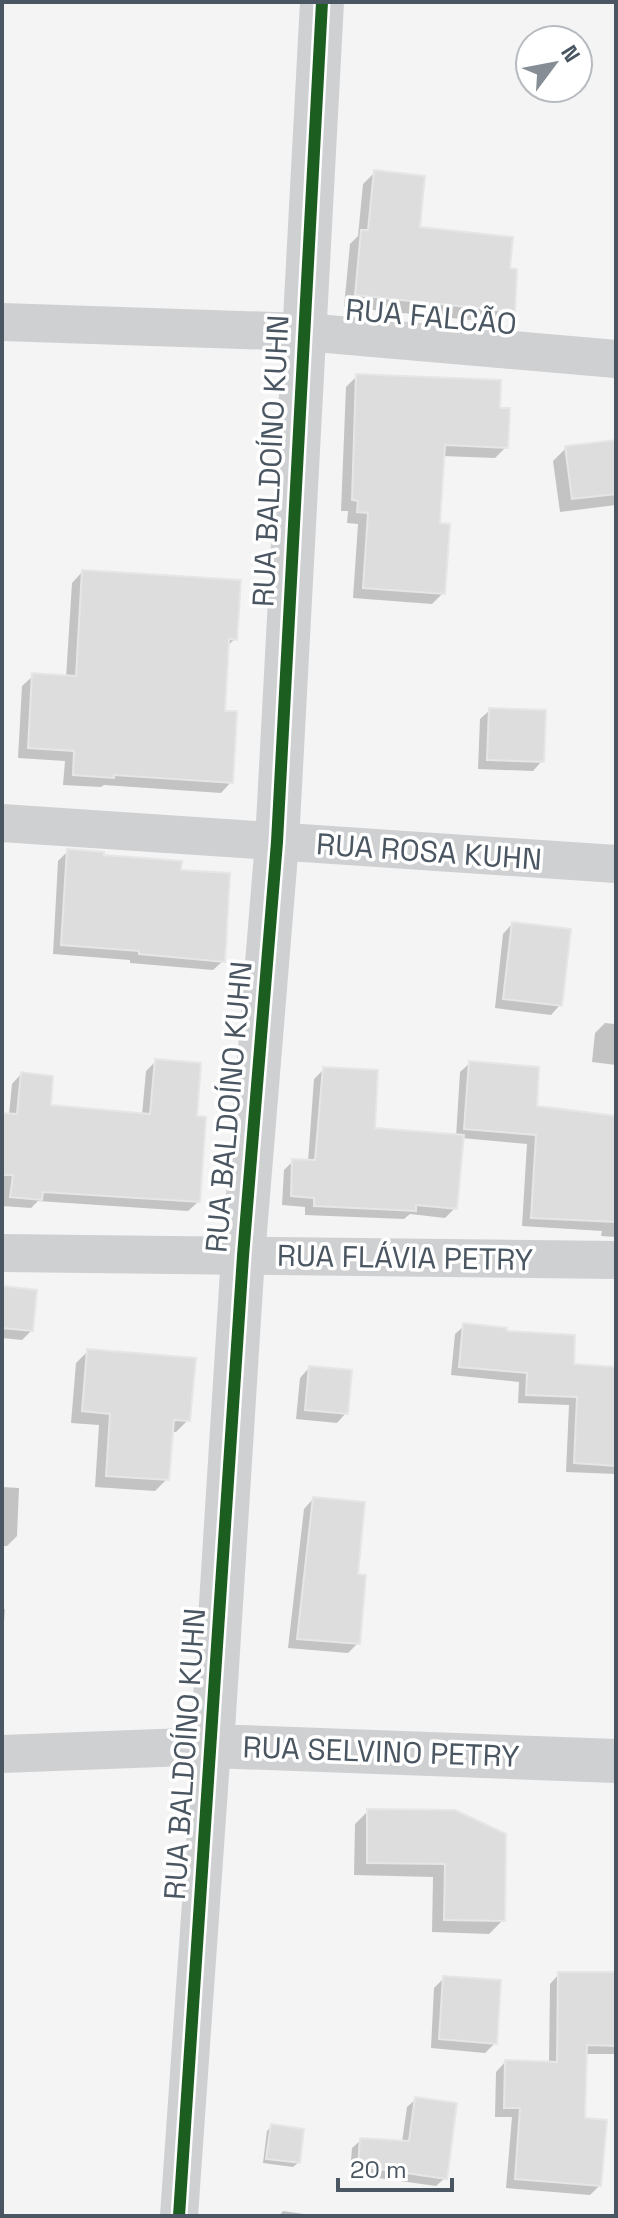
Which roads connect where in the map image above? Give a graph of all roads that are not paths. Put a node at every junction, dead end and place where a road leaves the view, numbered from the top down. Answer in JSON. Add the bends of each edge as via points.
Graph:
{"nodes":[{"id":1,"x":322,"y":2,"type":"edge"},
{"id":2,"x":2,"y":322,"type":"edge"},
{"id":3,"x":304,"y":332,"type":"junction"},
{"id":4,"x":616,"y":359,"type":"edge"},
{"id":5,"x":2,"y":823,"type":"edge"},
{"id":6,"x":277,"y":842,"type":"junction"},
{"id":7,"x":616,"y":864,"type":"edge"},
{"id":8,"x":2,"y":1253,"type":"edge"},
{"id":9,"x":243,"y":1256,"type":"junction"},
{"id":10,"x":616,"y":1260,"type":"edge"},
{"id":11,"x":212,"y":1746,"type":"junction"},
{"id":12,"x":2,"y":1754,"type":"edge"},
{"id":13,"x":616,"y":1761,"type":"edge"},
{"id":14,"x":179,"y":2216,"type":"edge"}],
"edges":[{"from":1,"to":3,"type":"street","name":"RUA BALDOÍNO KUHN"},
{"from":2,"to":3,"type":"street","name":"RUA FALCÃO"},
{"from":3,"to":4,"type":"street","name":"RUA FALCÃO"},
{"from":3,"to":6,"type":"street","name":"RUA BALDOÍNO KUHN"},
{"from":5,"to":6,"type":"street","name":"RUA ROSA KUHN"},
{"from":6,"to":7,"type":"street","name":"RUA ROSA KUHN"},
{"from":6,"to":9,"type":"street","name":"RUA BALDOÍNO KUHN"},
{"from":8,"to":9,"type":"street","name":"RUA FLÁVIA PETRY"},
{"from":9,"to":10,"type":"street","name":"RUA FLÁVIA PETRY"},
{"from":9,"to":11,"type":"street","name":"RUA BALDOÍNO KUHN"},
{"from":11,"to":12,"type":"street","name":"RUA SELVINO PETRY"},
{"from":11,"to":13,"type":"street","name":"RUA SELVINO PETRY"},
{"from":11,"to":14,"type":"street","name":"RUA BALDOÍNO KUHN"}]}
